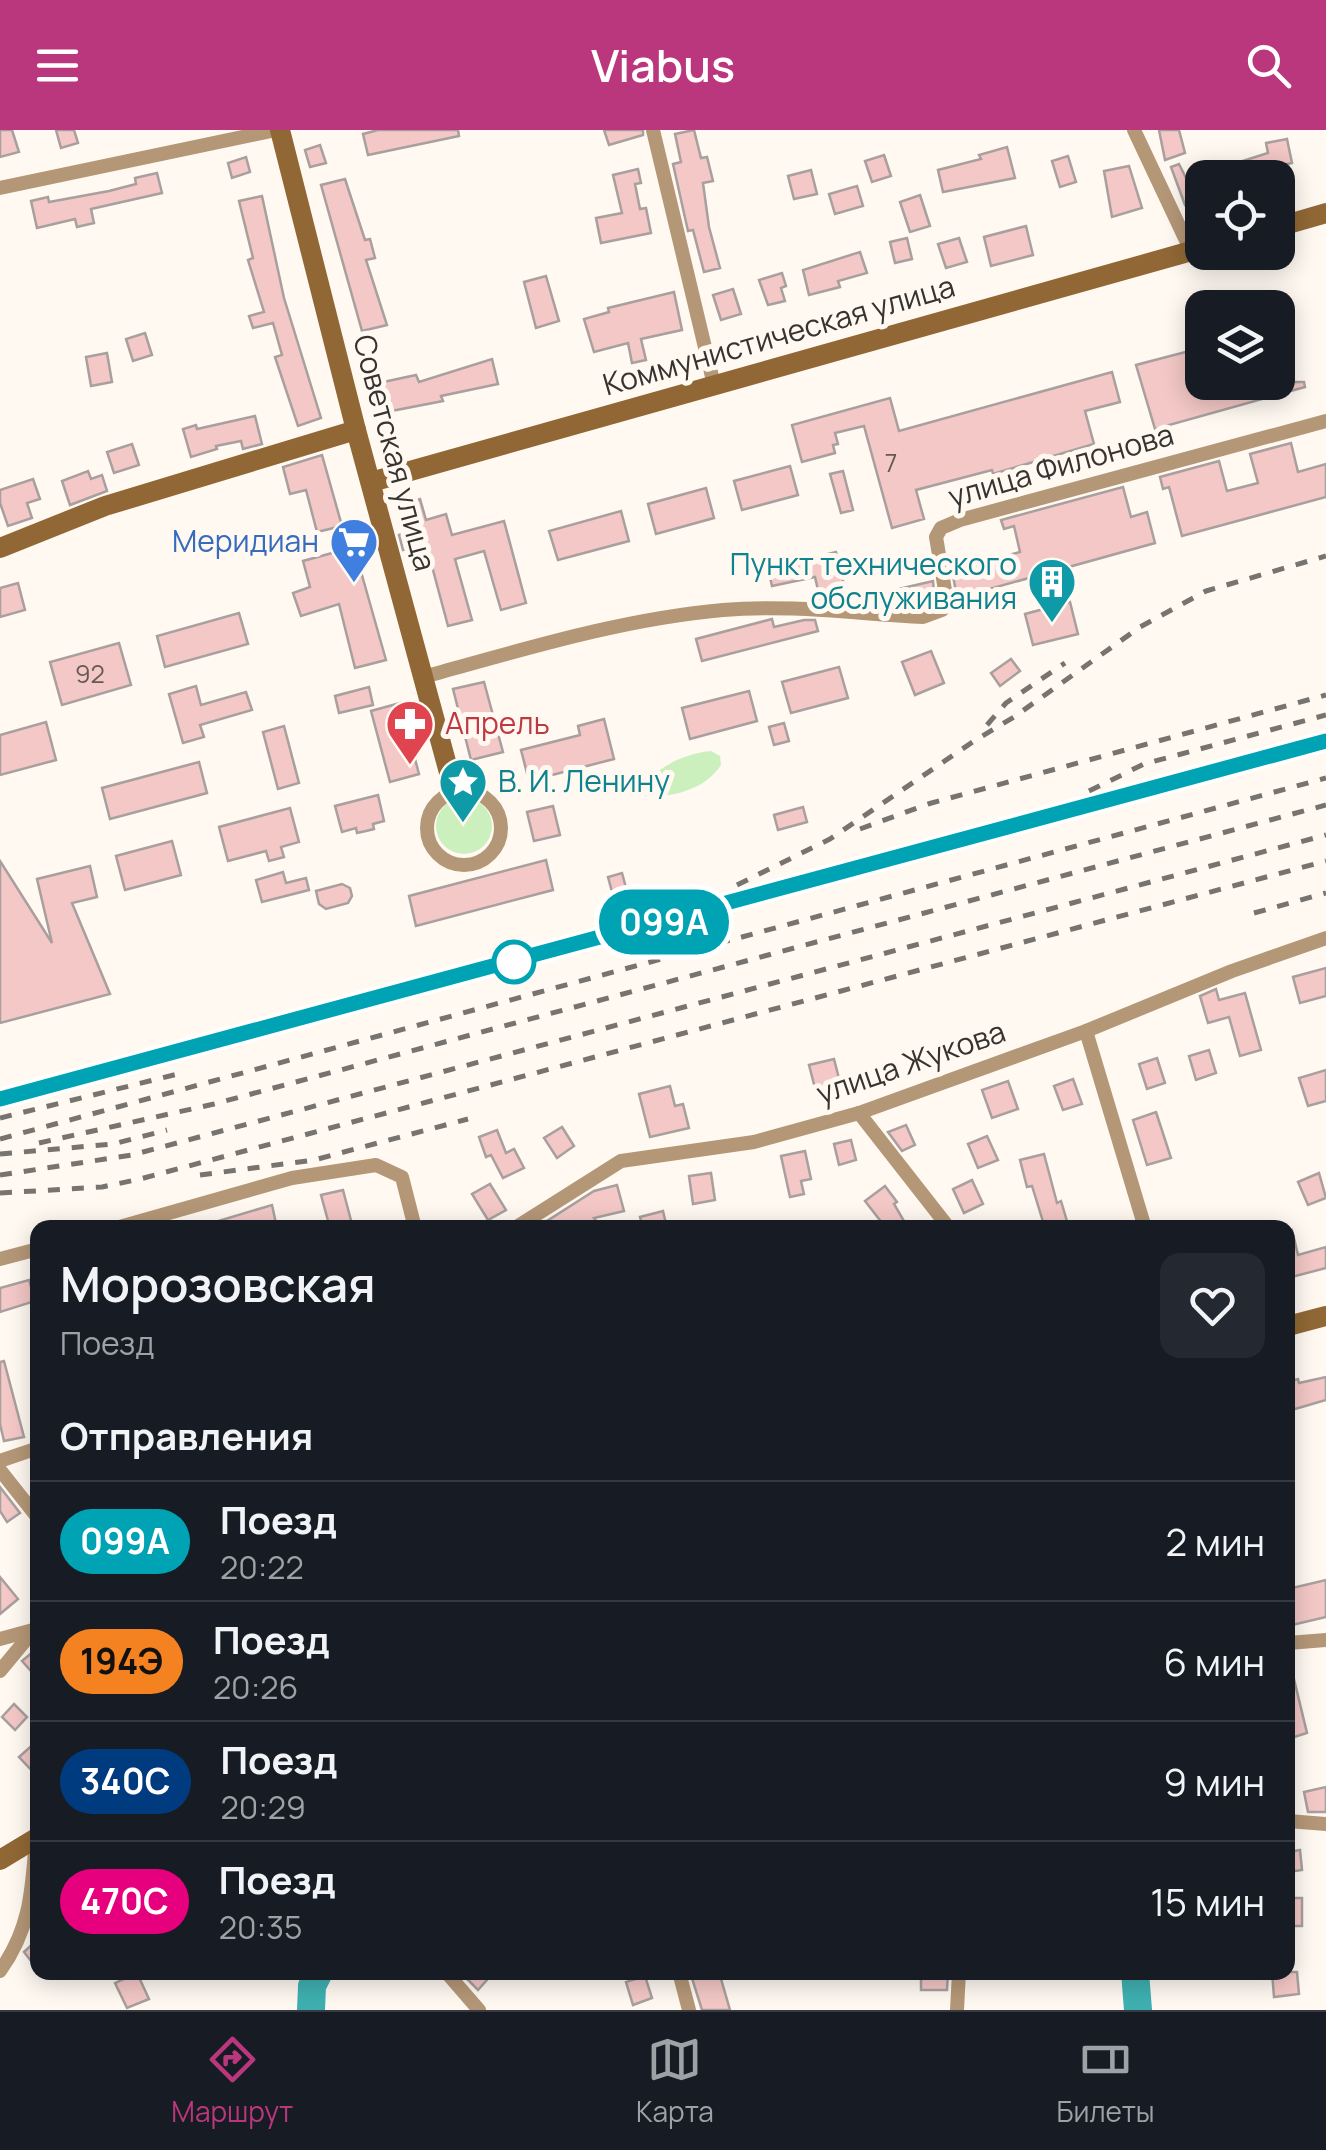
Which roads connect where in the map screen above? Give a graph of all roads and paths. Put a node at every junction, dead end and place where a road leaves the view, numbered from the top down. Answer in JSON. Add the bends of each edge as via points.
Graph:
{"nodes":[{"id":1,"x":278,"y":130,"type":"edge"},
{"id":2,"x":654,"y":130,"type":"edge"},
{"id":3,"x":1134,"y":130,"type":"edge"},
{"id":4,"x":0,"y":188,"type":"edge"},
{"id":5,"x":1326,"y":213,"type":"edge"},
{"id":6,"x":1295,"y":221,"type":"edge"},
{"id":7,"x":1185,"y":226,"type":"edge"},
{"id":8,"x":1185,"y":252,"type":"edge"},
{"id":9,"x":714,"y":386,"type":"junction"},
{"id":10,"x":1326,"y":421,"type":"edge"},
{"id":11,"x":356,"y":430,"type":"junction"},
{"id":12,"x":371,"y":482,"type":"junction"},
{"id":13,"x":0,"y":548,"type":"edge"},
{"id":14,"x":423,"y":677,"type":"junction"},
{"id":15,"x":454,"y":791,"type":"junction"},
{"id":16,"x":1326,"y":938,"type":"edge"},
{"id":17,"x":1086,"y":1031,"type":"junction"},
{"id":18,"x":860,"y":1113,"type":"junction"},
{"id":19,"x":144,"y":1220,"type":"edge"},
{"id":20,"x":413,"y":1220,"type":"edge"},
{"id":21,"x":529,"y":1220,"type":"edge"},
{"id":22,"x":943,"y":1220,"type":"edge"},
{"id":23,"x":1142,"y":1220,"type":"edge"},
{"id":24,"x":30,"y":1250,"type":"edge"},
{"id":25,"x":0,"y":1258,"type":"edge"},
{"id":26,"x":1326,"y":1316,"type":"edge"},
{"id":27,"x":1295,"y":1324,"type":"edge"},
{"id":28,"x":30,"y":1451,"type":"edge"},
{"id":29,"x":0,"y":1461,"type":"edge"},
{"id":30,"x":0,"y":1470,"type":"edge"},
{"id":31,"x":30,"y":1508,"type":"edge"},
{"id":32,"x":30,"y":1630,"type":"edge"},
{"id":33,"x":30,"y":1635,"type":"edge"},
{"id":34,"x":0,"y":1639,"type":"edge"},
{"id":35,"x":1326,"y":1640,"type":"edge"},
{"id":36,"x":1295,"y":1642,"type":"edge"},
{"id":37,"x":0,"y":1671,"type":"edge"},
{"id":38,"x":1295,"y":1822,"type":"edge"},
{"id":39,"x":1326,"y":1824,"type":"edge"},
{"id":40,"x":30,"y":1842,"type":"edge"},
{"id":41,"x":0,"y":1860,"type":"edge"},
{"id":42,"x":30,"y":1910,"type":"edge"},
{"id":43,"x":0,"y":1971,"type":"edge"},
{"id":44,"x":453,"y":1980,"type":"edge"},
{"id":45,"x":680,"y":1980,"type":"edge"},
{"id":46,"x":958,"y":1980,"type":"edge"},
{"id":47,"x":479,"y":2010,"type":"edge"},
{"id":48,"x":689,"y":2010,"type":"edge"},
{"id":49,"x":956,"y":2010,"type":"edge"}],
"edges":[{"from":1,"to":4,"type":"street"},
{"from":1,"to":11,"type":"street","name":"Советская улица"},
{"from":2,"to":9,"type":"street"},
{"from":3,"to":7,"type":"street"},
{"from":5,"to":6,"type":"street"},
{"from":8,"to":9,"type":"street","name":"Коммунистическая улица"},
{"from":9,"to":12,"type":"street","name":"Коммунистическая улица"},
{"from":10,"to":14,"type":"street","name":"улица Филонова","via":[[941,528],[936,537],[946,602],[923,617],[722,610],[589,632]]},
{"from":11,"to":12,"type":"street","name":"Советская улица"},
{"from":11,"to":13,"type":"street","via":[[105,506]]},
{"from":12,"to":14,"type":"street","name":"Советская улица"},
{"from":14,"to":15,"type":"street","name":"Советская улица"},
{"from":15,"to":15,"type":"street","via":[[436,800],[427,838],[436,855],[454,865],[474,865],[501,838],[501,818],[491,800],[474,790]]},
{"from":16,"to":17,"type":"street","name":"улица Жукова"},
{"from":17,"to":18,"type":"street","name":"улица Жукова"},
{"from":17,"to":23,"type":"street"},
{"from":18,"to":21,"type":"street","name":"улица Жукова","via":[[754,1142],[621,1162]]},
{"from":18,"to":22,"type":"street"},
{"from":19,"to":20,"type":"street","via":[[292,1178],[376,1166],[402,1177]]},
{"from":24,"to":25,"type":"street"},
{"from":26,"to":27,"type":"street"},
{"from":28,"to":29,"type":"street"},
{"from":30,"to":31,"type":"street"},
{"from":32,"to":34,"type":"street"},
{"from":33,"to":37,"type":"street"},
{"from":35,"to":36,"type":"street"},
{"from":38,"to":39,"type":"street"},
{"from":40,"to":41,"type":"street"},
{"from":42,"to":43,"type":"street","via":[[18,1946]]},
{"from":44,"to":47,"type":"street"},
{"from":45,"to":48,"type":"street"},
{"from":46,"to":49,"type":"street"}]}
